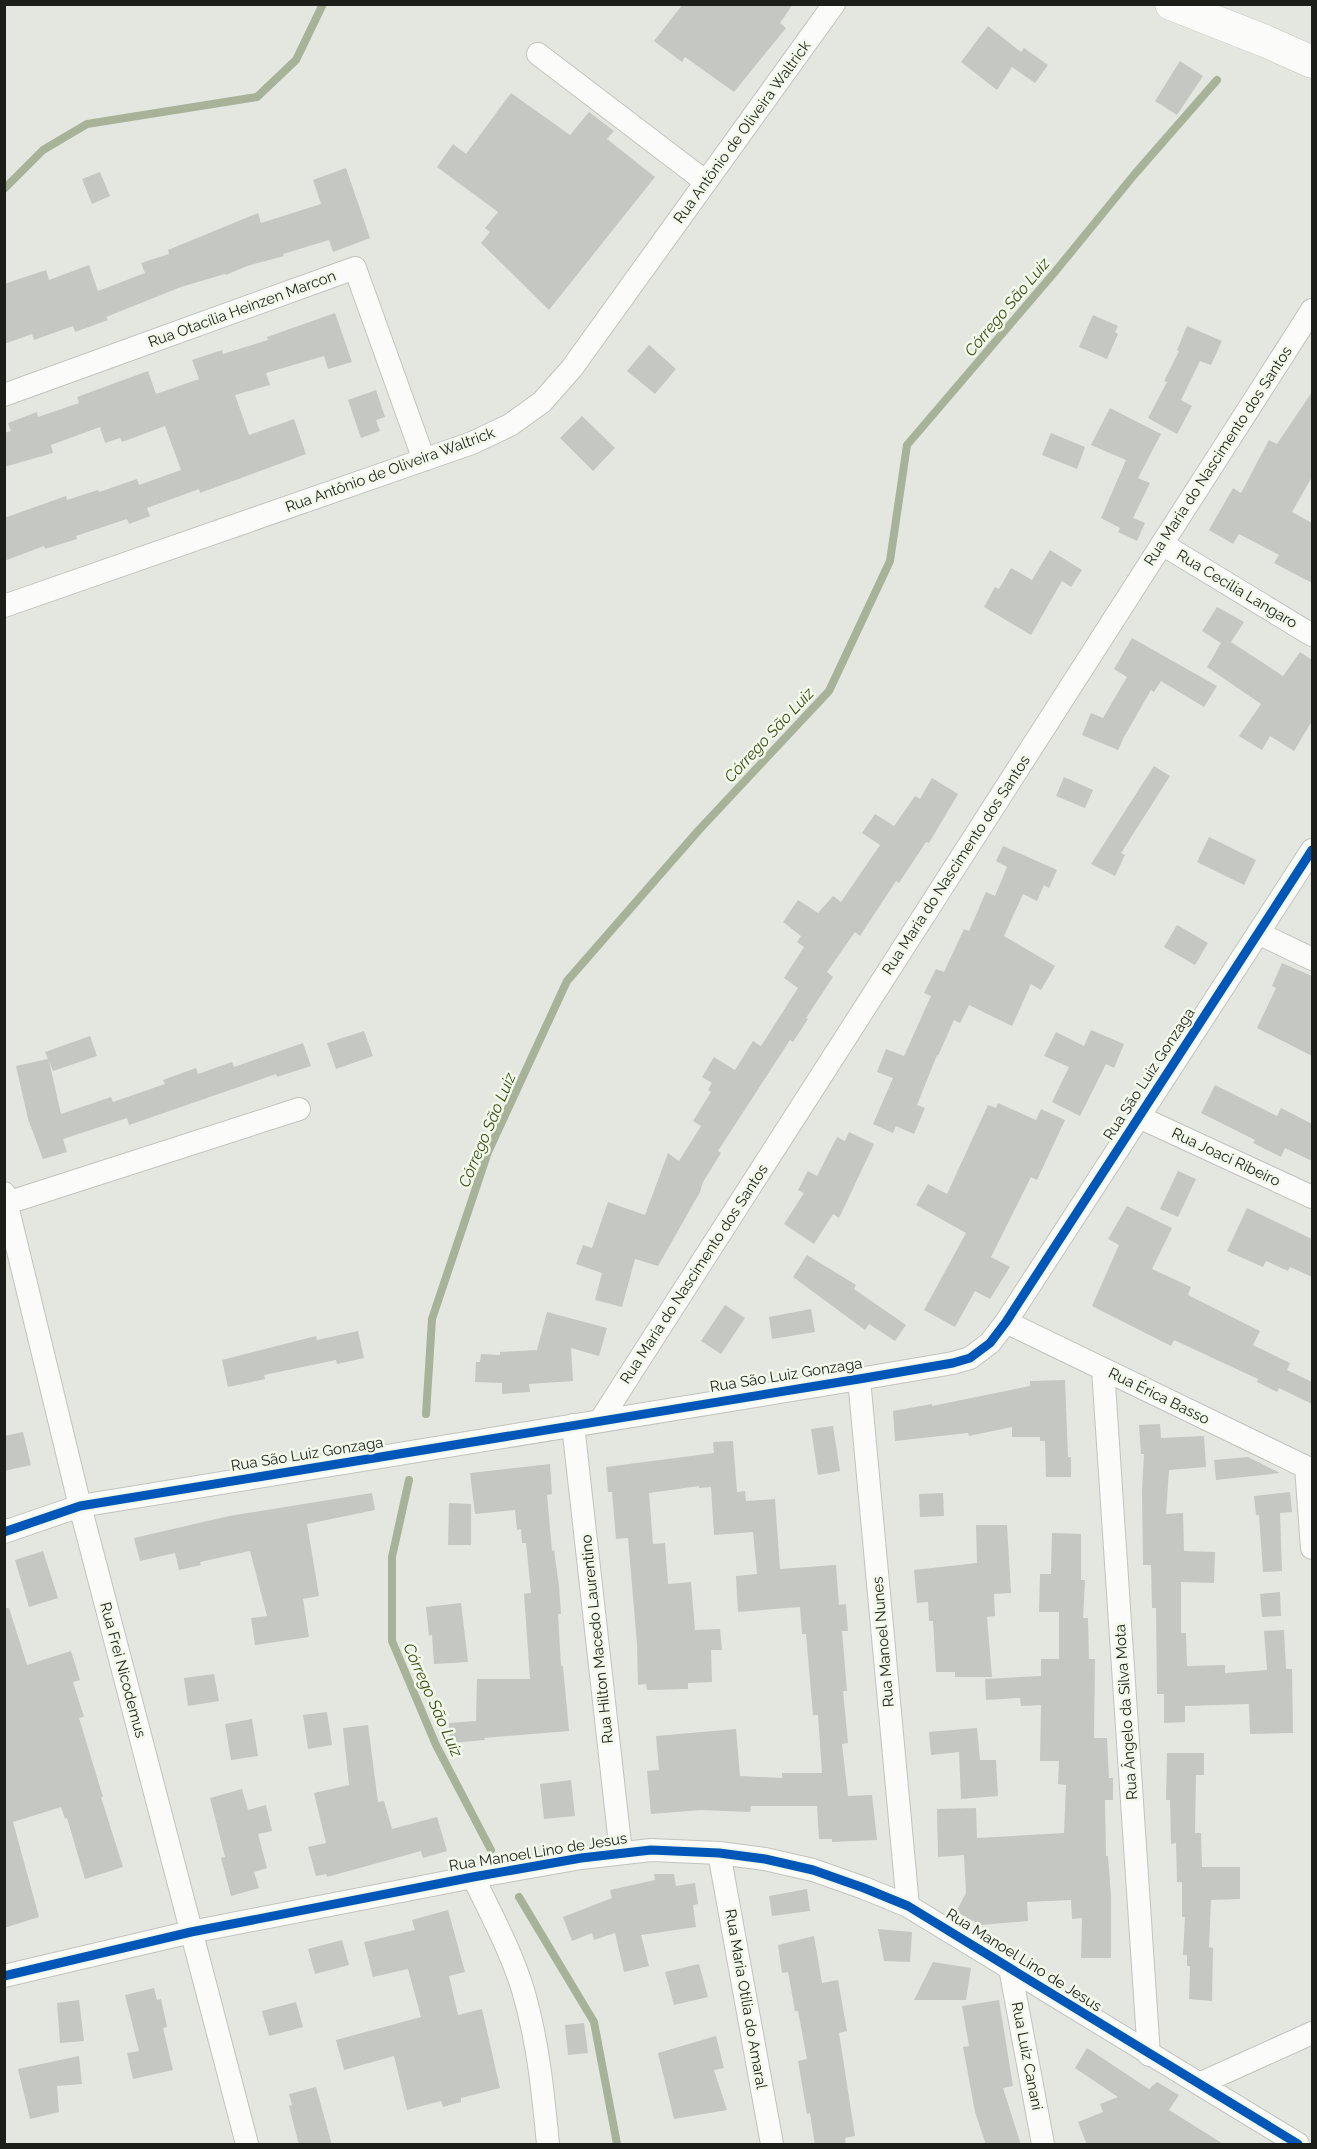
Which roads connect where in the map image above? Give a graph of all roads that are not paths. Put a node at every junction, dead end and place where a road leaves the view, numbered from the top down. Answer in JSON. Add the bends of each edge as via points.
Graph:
{"nodes":[{"id":1,"x":834,"y":4,"type":"edge"},
{"id":2,"x":1171,"y":4,"type":"edge"},
{"id":3,"x":538,"y":54,"type":"dead end"},
{"id":4,"x":1312,"y":62,"type":"edge"},
{"id":5,"x":706,"y":182,"type":"junction"},
{"id":6,"x":1312,"y":310,"type":"edge"},
{"id":7,"x":4,"y":395,"type":"edge"},
{"id":8,"x":424,"y":460,"type":"junction"},
{"id":9,"x":1162,"y":544,"type":"junction"},
{"id":10,"x":4,"y":606,"type":"edge"},
{"id":11,"x":1312,"y":635,"type":"edge"},
{"id":12,"x":1312,"y":850,"type":"edge"},
{"id":13,"x":1258,"y":933,"type":"junction"},
{"id":14,"x":1312,"y":959,"type":"edge"},
{"id":15,"x":299,"y":1109,"type":"dead end"},
{"id":16,"x":1139,"y":1117,"type":"junction"},
{"id":17,"x":1312,"y":1197,"type":"edge"},
{"id":18,"x":6,"y":1198,"type":"edge"},
{"id":19,"x":1006,"y":1322,"type":"junction"},
{"id":20,"x":1103,"y":1369,"type":"junction"},
{"id":21,"x":859,"y":1379,"type":"junction"},
{"id":22,"x":600,"y":1421,"type":"junction"},
{"id":23,"x":573,"y":1425,"type":"junction"},
{"id":24,"x":1309,"y":1468,"type":"edge"},
{"id":25,"x":80,"y":1506,"type":"junction"},
{"id":26,"x":4,"y":1532,"type":"edge"},
{"id":27,"x":1312,"y":1548,"type":"edge"},
{"id":28,"x":621,"y":1852,"type":"junction"},
{"id":29,"x":719,"y":1853,"type":"junction"},
{"id":30,"x":473,"y":1877,"type":"junction"},
{"id":31,"x":908,"y":1906,"type":"junction"},
{"id":32,"x":191,"y":1932,"type":"junction"},
{"id":33,"x":1010,"y":1968,"type":"junction"},
{"id":34,"x":4,"y":1976,"type":"edge"},
{"id":35,"x":1312,"y":2033,"type":"edge"},
{"id":36,"x":1149,"y":2055,"type":"junction"},
{"id":37,"x":1199,"y":2084,"type":"junction"},
{"id":38,"x":247,"y":2145,"type":"edge"},
{"id":39,"x":548,"y":2145,"type":"edge"},
{"id":40,"x":772,"y":2145,"type":"edge"},
{"id":41,"x":1043,"y":2145,"type":"edge"},
{"id":42,"x":1298,"y":2145,"type":"edge"}],
"edges":[{"from":1,"to":5,"type":"street","name":"Rua Antônio de Oliveira Waltrick"},
{"from":2,"to":4,"type":"street"},
{"from":3,"to":5,"type":"street"},
{"from":5,"to":8,"type":"street","name":"Rua Antônio de Oliveira Waltrick","via":[[572,368],[542,402],[510,425]]},
{"from":6,"to":9,"type":"street","name":"Rua Maria do Nascimento dos Santos"},
{"from":7,"to":8,"type":"street","name":"Rua Otacília Heinzen Marcon","via":[[355,268]]},
{"from":8,"to":10,"type":"street","name":"Rua Antônio de Oliveira Waltrick"},
{"from":9,"to":11,"type":"street","name":"Rua Cecília Langaro"},
{"from":9,"to":22,"type":"street","name":"Rua Maria do Nascimento dos Santos"},
{"from":12,"to":13,"type":"street","name":"Rua São Luiz Gonzaga"},
{"from":13,"to":14,"type":"street"},
{"from":13,"to":16,"type":"street","name":"Rua São Luiz Gonzaga"},
{"from":15,"to":18,"type":"street"},
{"from":16,"to":17,"type":"street","name":"Rua Joaci Ribeiro"},
{"from":16,"to":19,"type":"street","name":"Rua São Luiz Gonzaga"},
{"from":18,"to":25,"type":"street","name":"Rua Frei Nicodemus"},
{"from":19,"to":20,"type":"street","name":"Rua Érica Basso"},
{"from":19,"to":21,"type":"street","name":"Rua São Luiz Gonzaga","via":[[990,1343],[970,1358]]},
{"from":20,"to":24,"type":"street","name":"Rua Érica Basso"},
{"from":20,"to":36,"type":"street","name":"Rua Ângelo da Silva Mota"},
{"from":21,"to":22,"type":"street","name":"Rua São Luiz Gonzaga"},
{"from":21,"to":31,"type":"street","name":"Rua Manoel Nunes"},
{"from":22,"to":23,"type":"street","name":"Rua São Luiz Gonzaga"},
{"from":23,"to":25,"type":"street","name":"Rua São Luiz Gonzaga"},
{"from":23,"to":28,"type":"street","name":"Rua Hilton Macedo Laurentino"},
{"from":24,"to":27,"type":"street"},
{"from":25,"to":26,"type":"street","name":"Rua São Luiz Gonzaga"},
{"from":25,"to":32,"type":"street","name":"Rua Frei Nicodemus"},
{"from":28,"to":29,"type":"street","name":"Rua Manoel Lino de Jesus"},
{"from":28,"to":30,"type":"street","name":"Rua Manoel Lino de Jesus"},
{"from":29,"to":31,"type":"street","name":"Rua Manoel Lino de Jesus","via":[[813,1870]]},
{"from":29,"to":40,"type":"street","name":"Rua Maria Otília do Amaral"},
{"from":30,"to":32,"type":"street","name":"Rua Manoel Lino de Jesus"},
{"from":30,"to":39,"type":"street","via":[[523,1989],[539,2059]]},
{"from":31,"to":33,"type":"street","name":"Rua Manoel Lino de Jesus"},
{"from":32,"to":34,"type":"street","name":"Rua Manoel Lino de Jesus"},
{"from":32,"to":38,"type":"street","name":"Rua Frei Nicodemus"},
{"from":33,"to":36,"type":"street","name":"Rua Manoel Lino de Jesus"},
{"from":33,"to":41,"type":"street","name":"Rua Luiz Canani"},
{"from":35,"to":37,"type":"street"},
{"from":36,"to":37,"type":"street","name":"Rua Manoel Lino de Jesus"},
{"from":37,"to":42,"type":"street","name":"Rua Manoel Lino de Jesus"}]}
